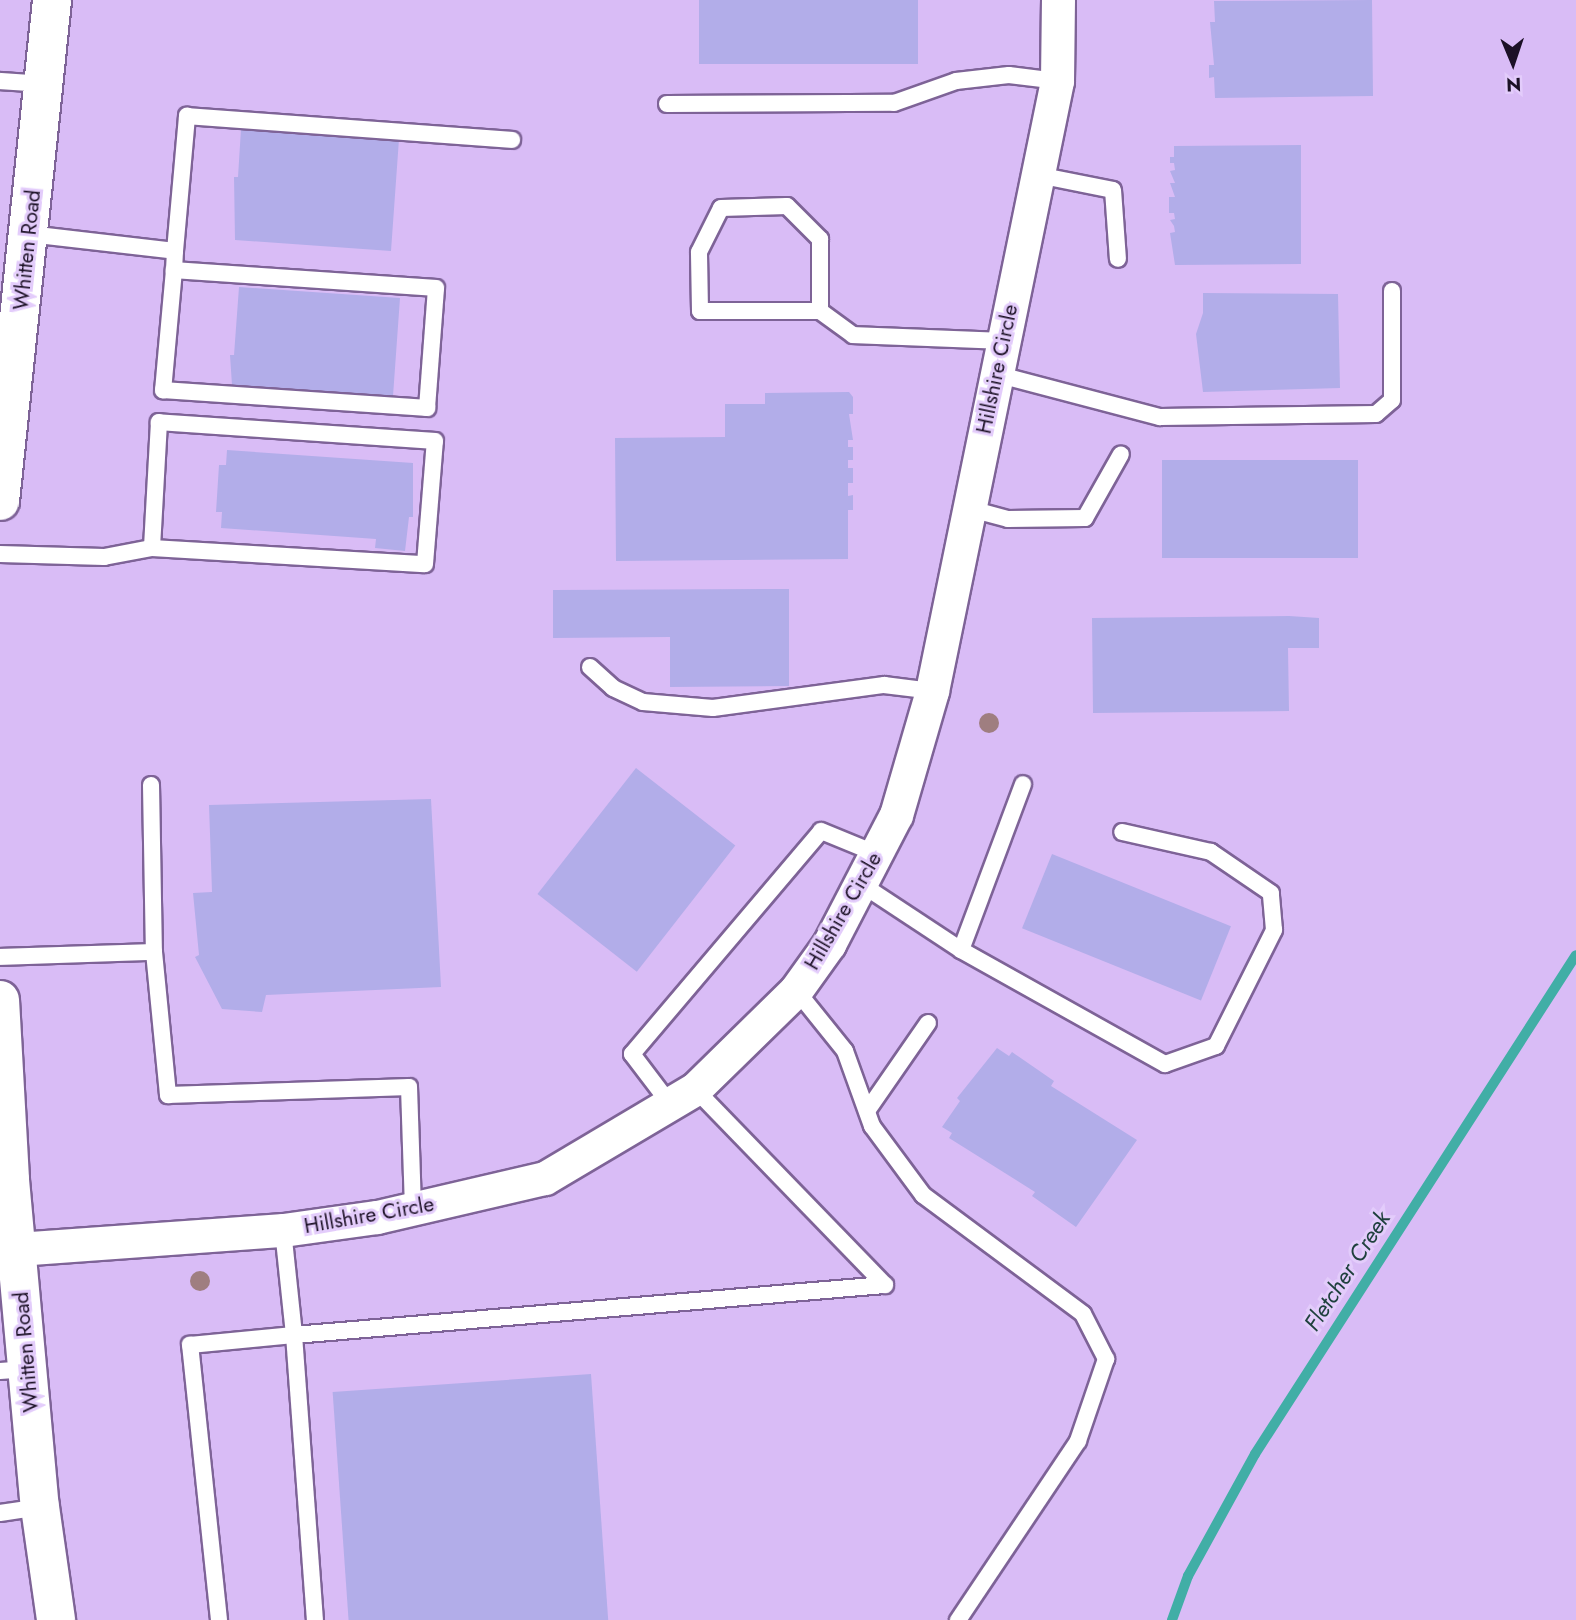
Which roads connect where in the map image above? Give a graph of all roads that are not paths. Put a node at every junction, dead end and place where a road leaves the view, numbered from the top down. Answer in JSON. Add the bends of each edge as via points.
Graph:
{"nodes":[{"id":1,"x":52,"y":0,"type":"edge"},
{"id":2,"x":1058,"y":0,"type":"edge"},
{"id":3,"x":1057,"y":80,"type":"junction"},
{"id":4,"x":0,"y":81,"type":"edge"},
{"id":5,"x":46,"y":85,"type":"junction"},
{"id":6,"x":667,"y":104,"type":"dead end"},
{"id":7,"x":512,"y":140,"type":"dead end"},
{"id":8,"x":1038,"y":175,"type":"junction"},
{"id":9,"x":29,"y":234,"type":"junction"},
{"id":10,"x":175,"y":251,"type":"junction"},
{"id":11,"x":1118,"y":259,"type":"dead end"},
{"id":12,"x":174,"y":270,"type":"junction"},
{"id":13,"x":1392,"y":290,"type":"dead end"},
{"id":14,"x":820,"y":311,"type":"junction"},
{"id":15,"x":1003,"y":341,"type":"junction"},
{"id":16,"x":996,"y":374,"type":"junction"},
{"id":17,"x":1121,"y":454,"type":"dead end"},
{"id":18,"x":0,"y":491,"type":"edge"},
{"id":19,"x":0,"y":501,"type":"edge"},
{"id":20,"x":966,"y":508,"type":"junction"},
{"id":21,"x":152,"y":548,"type":"junction"},
{"id":22,"x":0,"y":554,"type":"edge"},
{"id":23,"x":590,"y":667,"type":"dead end"},
{"id":24,"x":932,"y":691,"type":"junction"},
{"id":25,"x":1023,"y":784,"type":"dead end"},
{"id":26,"x":150,"y":785,"type":"dead end"},
{"id":27,"x":1122,"y":832,"type":"dead end"},
{"id":28,"x":877,"y":854,"type":"junction"},
{"id":29,"x":858,"y":882,"type":"junction"},
{"id":30,"x":961,"y":950,"type":"junction"},
{"id":31,"x":154,"y":953,"type":"junction"},
{"id":32,"x":0,"y":957,"type":"edge"},
{"id":33,"x":796,"y":990,"type":"junction"},
{"id":34,"x":0,"y":1000,"type":"edge"},
{"id":35,"x":928,"y":1023,"type":"dead end"},
{"id":36,"x":682,"y":1097,"type":"junction"},
{"id":37,"x":867,"y":1111,"type":"junction"},
{"id":38,"x":5,"y":1181,"type":"edge"},
{"id":39,"x":414,"y":1208,"type":"junction"},
{"id":40,"x":283,"y":1230,"type":"junction"},
{"id":41,"x":17,"y":1249,"type":"junction"},
{"id":42,"x":294,"y":1335,"type":"junction"},
{"id":43,"x":14,"y":1370,"type":"edge"},
{"id":44,"x":40,"y":1507,"type":"junction"},
{"id":45,"x":0,"y":1513,"type":"edge"},
{"id":46,"x":56,"y":1620,"type":"edge"},
{"id":47,"x":219,"y":1620,"type":"edge"},
{"id":48,"x":315,"y":1620,"type":"edge"},
{"id":49,"x":958,"y":1620,"type":"edge"}],
"edges":[{"from":1,"to":5,"type":"main road","name":"Whitten Road"},
{"from":2,"to":3,"type":"street","name":"Hillshire Circle"},
{"from":3,"to":6,"type":"lane","via":[[1009,75],[956,81],[894,103]]},
{"from":3,"to":8,"type":"street","name":"Hillshire Circle"},
{"from":4,"to":5,"type":"lane"},
{"from":5,"to":9,"type":"main road","name":"Whitten Road"},
{"from":7,"to":10,"type":"lane","via":[[187,116]]},
{"from":8,"to":11,"type":"lane","via":[[1113,190]]},
{"from":8,"to":15,"type":"street","name":"Hillshire Circle"},
{"from":9,"to":10,"type":"lane"},
{"from":9,"to":18,"type":"main road","name":"Whitten Road"},
{"from":10,"to":12,"type":"lane"},
{"from":12,"to":12,"type":"lane","via":[[436,288],[426,408],[163,390]]},
{"from":13,"to":16,"type":"lane","via":[[1392,400],[1376,414],[1160,417]]},
{"from":14,"to":14,"type":"lane","via":[[820,239],[787,206],[721,208],[699,252],[700,311]]},
{"from":14,"to":15,"type":"lane","via":[[853,335]]},
{"from":15,"to":16,"type":"street","name":"Hillshire Circle"},
{"from":16,"to":20,"type":"street","name":"Hillshire Circle"},
{"from":17,"to":20,"type":"lane","via":[[1085,519],[1008,520]]},
{"from":18,"to":19,"type":"main road","name":"Whitten Road"},
{"from":20,"to":24,"type":"street","name":"Hillshire Circle"},
{"from":21,"to":21,"type":"lane","via":[[425,564],[435,441],[159,422]]},
{"from":21,"to":22,"type":"lane","via":[[104,557]]},
{"from":23,"to":24,"type":"lane","via":[[613,688],[643,702],[713,708],[884,685]]},
{"from":24,"to":28,"type":"street","name":"Hillshire Circle","via":[[896,815]]},
{"from":25,"to":30,"type":"lane"},
{"from":26,"to":31,"type":"lane"},
{"from":27,"to":30,"type":"lane","via":[[1211,852],[1271,893],[1274,930],[1216,1046],[1165,1064]]},
{"from":28,"to":29,"type":"street","name":"Hillshire Circle"},
{"from":28,"to":36,"type":"lane","via":[[821,831],[632,1054]]},
{"from":29,"to":30,"type":"lane"},
{"from":29,"to":33,"type":"street","name":"Hillshire Circle","via":[[829,944]]},
{"from":31,"to":32,"type":"lane"},
{"from":31,"to":39,"type":"lane","via":[[168,1095],[409,1087]]},
{"from":33,"to":36,"type":"street","name":"Hillshire Circle"},
{"from":33,"to":37,"type":"lane","via":[[845,1051]]},
{"from":34,"to":38,"type":"main road","name":"Whitten Road"},
{"from":35,"to":37,"type":"lane"},
{"from":36,"to":39,"type":"street","name":"Hillshire Circle","via":[[545,1178]]},
{"from":36,"to":42,"type":"lane","via":[[885,1285]]},
{"from":37,"to":49,"type":"lane","via":[[872,1126],[923,1195],[1083,1314],[1106,1359],[1078,1441]]},
{"from":38,"to":41,"type":"main road","name":"Whitten Road"},
{"from":39,"to":40,"type":"street","name":"Hillshire Circle"},
{"from":40,"to":41,"type":"street","name":"Hillshire Circle"},
{"from":40,"to":42,"type":"lane"},
{"from":41,"to":43,"type":"main road","name":"Whitten Road"},
{"from":42,"to":47,"type":"lane","via":[[190,1345]]},
{"from":42,"to":48,"type":"lane"},
{"from":43,"to":44,"type":"main road","name":"Whitten Road"},
{"from":44,"to":45,"type":"lane"},
{"from":44,"to":46,"type":"main road","name":"Whitten Road"}]}
